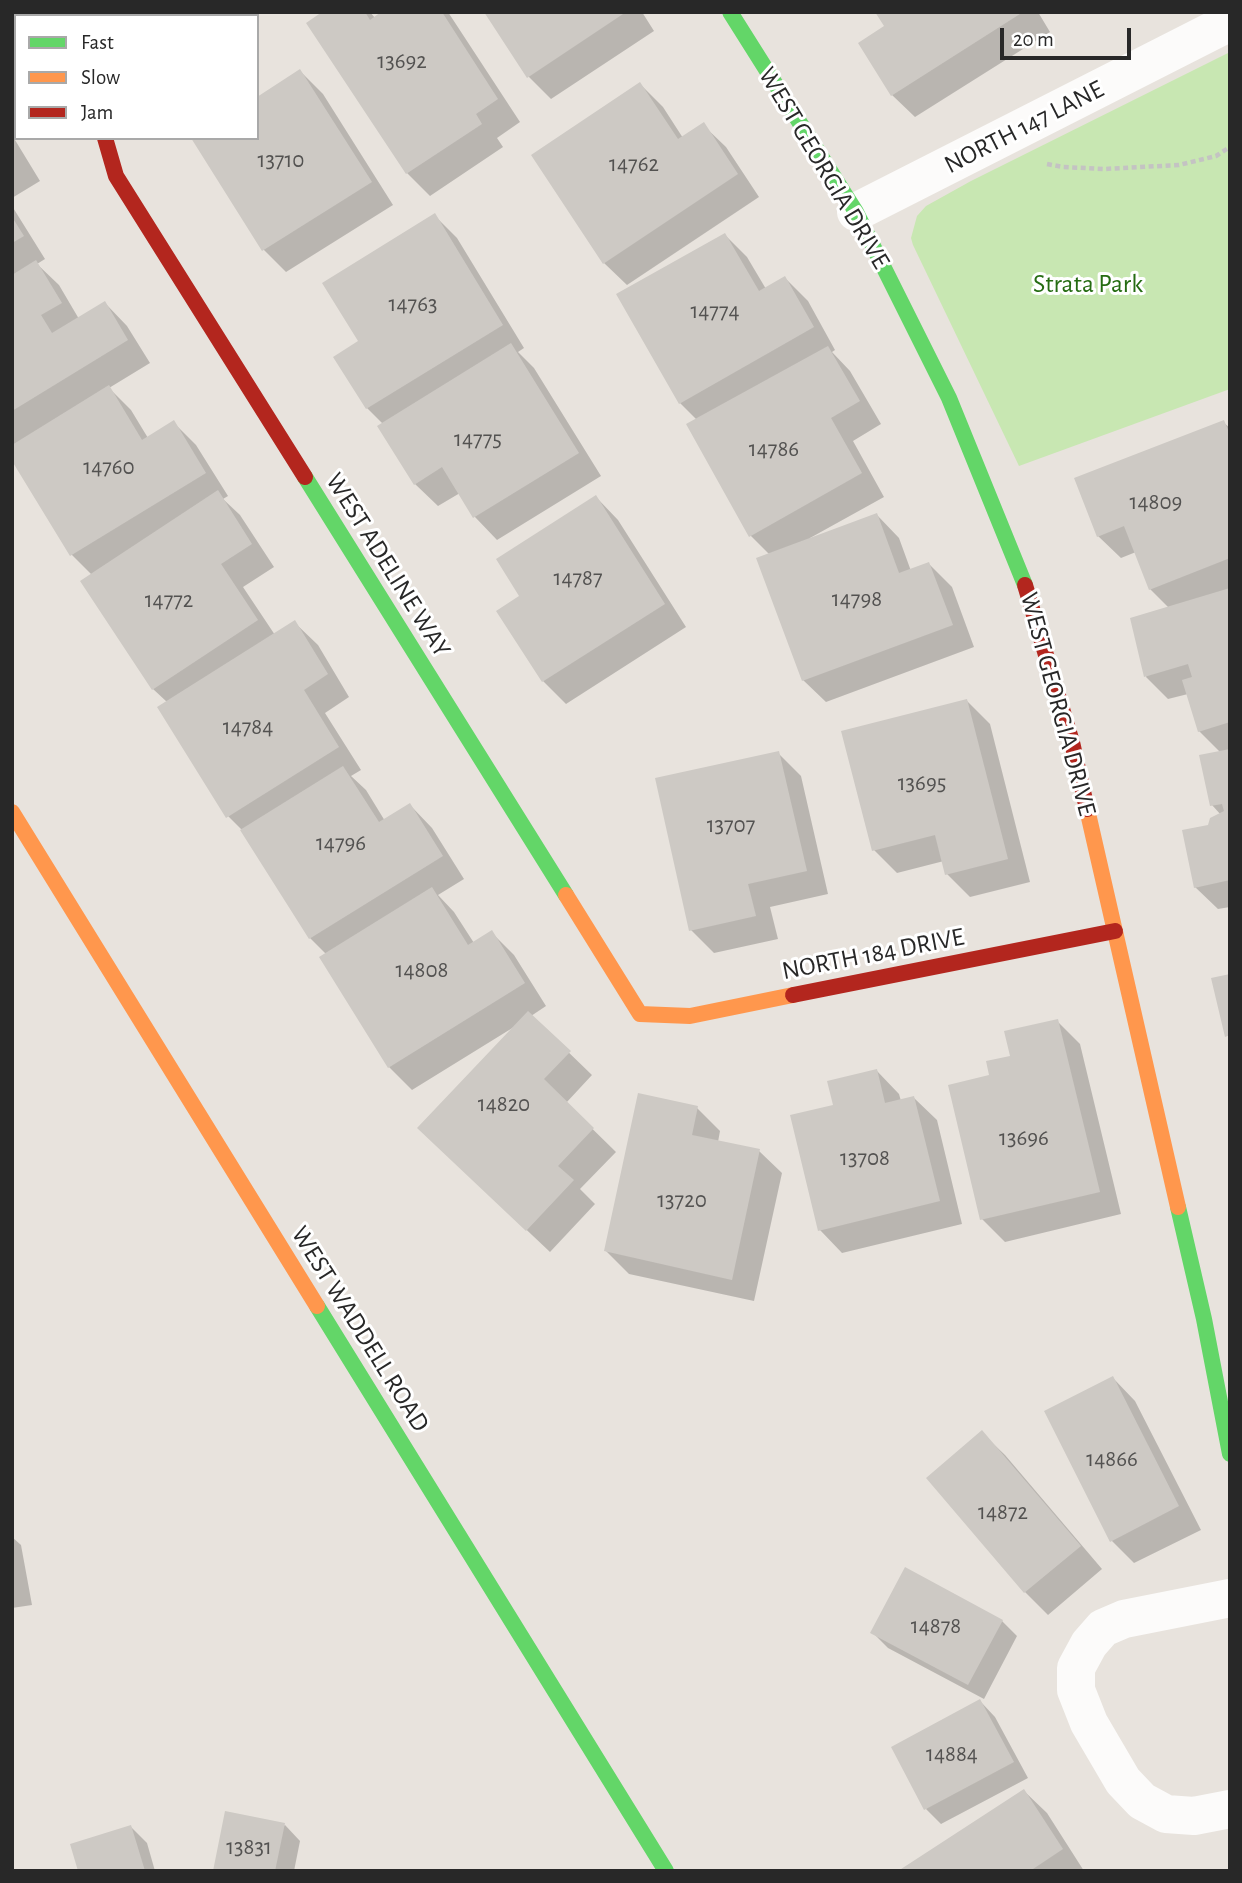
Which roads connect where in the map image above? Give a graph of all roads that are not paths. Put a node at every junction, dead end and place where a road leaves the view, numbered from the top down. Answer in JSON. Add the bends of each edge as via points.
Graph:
{"nodes":[{"id":1,"x":730,"y":12,"type":"edge"},
{"id":2,"x":1230,"y":22,"type":"edge"},
{"id":3,"x":106,"y":140,"type":"edge"},
{"id":4,"x":856,"y":212,"type":"junction"},
{"id":5,"x":12,"y":812,"type":"edge"},
{"id":6,"x":1115,"y":931,"type":"junction"},
{"id":7,"x":640,"y":1014,"type":"joint"},
{"id":8,"x":1230,"y":1454,"type":"edge"},
{"id":9,"x":1230,"y":1598,"type":"edge"},
{"id":10,"x":1230,"y":1809,"type":"edge"},
{"id":11,"x":666,"y":1871,"type":"edge"}],
"edges":[{"from":1,"to":4,"type":"street","name":"WEST GEORGIA DRIVE"},
{"from":2,"to":4,"type":"street","name":"NORTH 147 LANE"},
{"from":3,"to":7,"type":"street","name":"WEST ADELINE WAY","via":[[116,176]]},
{"from":4,"to":6,"type":"street","name":"WEST GEORGIA DRIVE","via":[[948,398],[1030,597],[1072,742]]},
{"from":5,"to":11,"type":"street","name":"WEST WADDELL ROAD"},
{"from":6,"to":7,"type":"street","name":"NORTH 184 DRIVE","via":[[690,1016]]},
{"from":6,"to":8,"type":"street","name":"WEST GEORGIA DRIVE","via":[[1204,1318]]},
{"from":9,"to":10,"type":"street","via":[[1124,1619],[1103,1628],[1076,1668],[1076,1690],[1096,1735],[1123,1781],[1142,1801],[1166,1814],[1194,1816]]}]}
